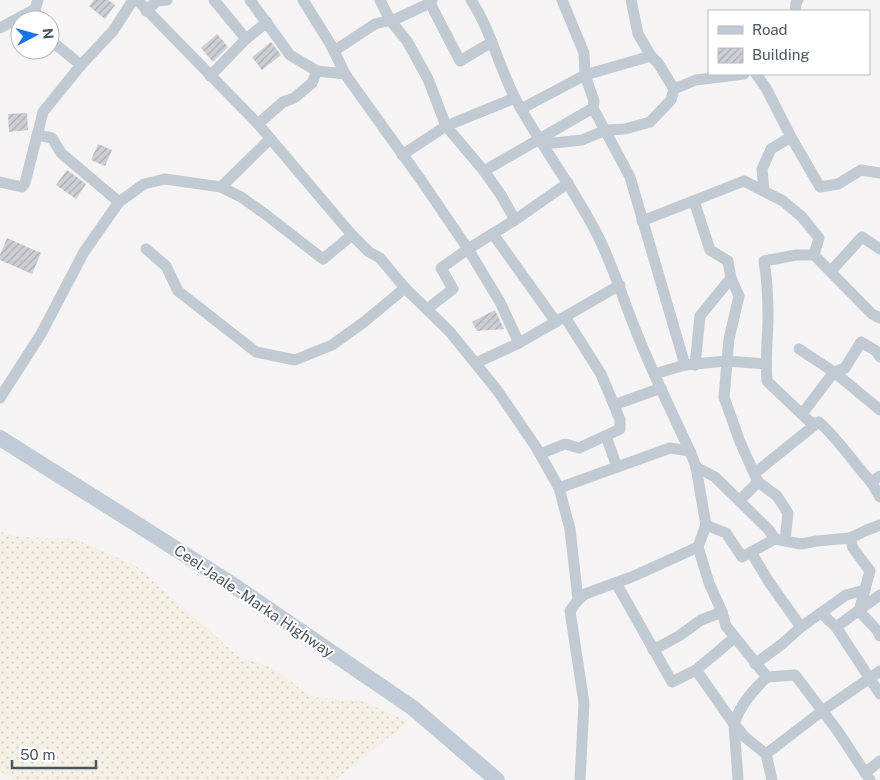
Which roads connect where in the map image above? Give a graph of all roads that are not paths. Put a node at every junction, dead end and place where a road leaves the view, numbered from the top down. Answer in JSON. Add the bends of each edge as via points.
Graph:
{"nodes":[{"id":1,"x":133,"y":0,"type":"edge"},
{"id":2,"x":137,"y":0,"type":"edge"},
{"id":3,"x":167,"y":0,"type":"edge"},
{"id":4,"x":214,"y":0,"type":"edge"},
{"id":5,"x":250,"y":0,"type":"edge"},
{"id":6,"x":303,"y":0,"type":"edge"},
{"id":7,"x":380,"y":0,"type":"edge"},
{"id":8,"x":562,"y":0,"type":"edge"},
{"id":9,"x":631,"y":0,"type":"edge"},
{"id":10,"x":431,"y":1,"type":"edge"},
{"id":11,"x":475,"y":2,"type":"edge"},
{"id":12,"x":146,"y":11,"type":"junction"},
{"id":13,"x":390,"y":20,"type":"junction"},
{"id":14,"x":266,"y":22,"type":"junction"},
{"id":15,"x":246,"y":39,"type":"junction"},
{"id":16,"x":492,"y":42,"type":"junction"},
{"id":17,"x":60,"y":48,"type":"edge"},
{"id":18,"x":334,"y":50,"type":"junction"},
{"id":19,"x":651,"y":56,"type":"junction"},
{"id":20,"x":81,"y":65,"type":"junction"},
{"id":21,"x":317,"y":71,"type":"junction"},
{"id":22,"x":345,"y":74,"type":"junction"},
{"id":23,"x":585,"y":75,"type":"junction"},
{"id":24,"x":736,"y":75,"type":"edge"},
{"id":25,"x":757,"y":75,"type":"edge"},
{"id":26,"x":210,"y":76,"type":"junction"},
{"id":27,"x":674,"y":89,"type":"junction"},
{"id":28,"x":515,"y":98,"type":"junction"},
{"id":29,"x":593,"y":108,"type":"junction"},
{"id":30,"x":521,"y":109,"type":"junction"},
{"id":31,"x":258,"y":124,"type":"junction"},
{"id":32,"x":446,"y":126,"type":"junction"},
{"id":33,"x":606,"y":130,"type":"junction"},
{"id":34,"x":37,"y":135,"type":"junction"},
{"id":35,"x":791,"y":137,"type":"junction"},
{"id":36,"x":270,"y":139,"type":"junction"},
{"id":37,"x":539,"y":139,"type":"junction"},
{"id":38,"x":402,"y":155,"type":"junction"},
{"id":39,"x":484,"y":171,"type":"junction"},
{"id":40,"x":880,"y":173,"type":"edge"},
{"id":41,"x":0,"y":182,"type":"edge"},
{"id":42,"x":568,"y":183,"type":"junction"},
{"id":43,"x":221,"y":187,"type":"junction"},
{"id":44,"x":764,"y":191,"type":"junction"},
{"id":45,"x":694,"y":200,"type":"junction"},
{"id":46,"x":119,"y":202,"type":"junction"},
{"id":47,"x":515,"y":220,"type":"junction"},
{"id":48,"x":642,"y":221,"type":"junction"},
{"id":49,"x":493,"y":234,"type":"junction"},
{"id":50,"x":352,"y":235,"type":"junction"},
{"id":51,"x":146,"y":249,"type":"dead end"},
{"id":52,"x":468,"y":249,"type":"junction"},
{"id":53,"x":880,"y":249,"type":"edge"},
{"id":54,"x":814,"y":255,"type":"junction"},
{"id":55,"x":831,"y":271,"type":"junction"},
{"id":56,"x":731,"y":278,"type":"junction"},
{"id":57,"x":620,"y":286,"type":"junction"},
{"id":58,"x":405,"y":288,"type":"junction"},
{"id":59,"x":427,"y":309,"type":"junction"},
{"id":60,"x":880,"y":318,"type":"edge"},
{"id":61,"x":560,"y":319,"type":"junction"},
{"id":62,"x":520,"y":343,"type":"junction"},
{"id":63,"x":799,"y":349,"type":"dead end"},
{"id":64,"x":880,"y":357,"type":"edge"},
{"id":65,"x":726,"y":361,"type":"junction"},
{"id":66,"x":476,"y":363,"type":"junction"},
{"id":67,"x":766,"y":364,"type":"junction"},
{"id":68,"x":690,"y":365,"type":"junction"},
{"id":69,"x":834,"y":372,"type":"junction"},
{"id":70,"x":654,"y":374,"type":"junction"},
{"id":71,"x":660,"y":388,"type":"junction"},
{"id":72,"x":0,"y":398,"type":"edge"},
{"id":73,"x":614,"y":405,"type":"junction"},
{"id":74,"x":880,"y":410,"type":"edge"},
{"id":75,"x":802,"y":414,"type":"junction"},
{"id":76,"x":816,"y":424,"type":"junction"},
{"id":77,"x":606,"y":436,"type":"junction"},
{"id":78,"x":0,"y":438,"type":"edge"},
{"id":79,"x":690,"y":451,"type":"junction"},
{"id":80,"x":540,"y":454,"type":"junction"},
{"id":81,"x":617,"y":467,"type":"junction"},
{"id":82,"x":696,"y":467,"type":"junction"},
{"id":83,"x":757,"y":478,"type":"junction"},
{"id":84,"x":876,"y":479,"type":"edge"},
{"id":85,"x":559,"y":488,"type":"junction"},
{"id":86,"x":880,"y":497,"type":"edge"},
{"id":87,"x":740,"y":500,"type":"junction"},
{"id":88,"x":706,"y":525,"type":"junction"},
{"id":89,"x":880,"y":525,"type":"edge"},
{"id":90,"x":850,"y":538,"type":"junction"},
{"id":91,"x":780,"y":540,"type":"junction"},
{"id":92,"x":698,"y":547,"type":"junction"},
{"id":93,"x":751,"y":552,"type":"junction"},
{"id":94,"x":616,"y":583,"type":"junction"},
{"id":95,"x":865,"y":590,"type":"junction"},
{"id":96,"x":880,"y":595,"type":"edge"},
{"id":97,"x":578,"y":600,"type":"junction"},
{"id":98,"x":859,"y":611,"type":"junction"},
{"id":99,"x":722,"y":612,"type":"junction"},
{"id":100,"x":821,"y":614,"type":"junction"},
{"id":101,"x":801,"y":627,"type":"junction"},
{"id":102,"x":836,"y":627,"type":"junction"},
{"id":103,"x":880,"y":636,"type":"edge"},
{"id":104,"x":734,"y":638,"type":"junction"},
{"id":105,"x":653,"y":650,"type":"junction"},
{"id":106,"x":755,"y":664,"type":"junction"},
{"id":107,"x":696,"y":670,"type":"junction"},
{"id":108,"x":880,"y":670,"type":"edge"},
{"id":109,"x":767,"y":677,"type":"junction"},
{"id":110,"x":869,"y":678,"type":"junction"},
{"id":111,"x":880,"y":694,"type":"edge"},
{"id":112,"x":822,"y":711,"type":"junction"},
{"id":113,"x":734,"y":724,"type":"junction"},
{"id":114,"x":766,"y":754,"type":"junction"},
{"id":115,"x":880,"y":761,"type":"edge"},
{"id":116,"x":868,"y":776,"type":"edge"},
{"id":117,"x":497,"y":780,"type":"edge"},
{"id":118,"x":580,"y":780,"type":"edge"},
{"id":119,"x":738,"y":780,"type":"edge"},
{"id":120,"x":772,"y":780,"type":"edge"}],
"edges":[{"from":1,"to":20,"type":"street","via":[[113,31]]},
{"from":2,"to":12,"type":"street"},
{"from":3,"to":12,"type":"street","via":[[157,1]]},
{"from":4,"to":15,"type":"street"},
{"from":5,"to":14,"type":"street"},
{"from":6,"to":18,"type":"street"},
{"from":7,"to":13,"type":"street"},
{"from":8,"to":23,"type":"street","via":[[584,54]]},
{"from":9,"to":19,"type":"street","via":[[638,34]]},
{"from":10,"to":13,"type":"street"},
{"from":10,"to":16,"type":"street","via":[[460,61]]},
{"from":11,"to":16,"type":"street"},
{"from":12,"to":26,"type":"street"},
{"from":13,"to":18,"type":"street","via":[[375,24]]},
{"from":13,"to":32,"type":"street","via":[[407,41],[428,79]]},
{"from":14,"to":15,"type":"street"},
{"from":14,"to":21,"type":"street","via":[[290,55]]},
{"from":15,"to":26,"type":"street"},
{"from":16,"to":28,"type":"street"},
{"from":17,"to":20,"type":"street"},
{"from":18,"to":22,"type":"street"},
{"from":19,"to":23,"type":"street"},
{"from":19,"to":27,"type":"street"},
{"from":20,"to":34,"type":"street","via":[[42,112]]},
{"from":21,"to":22,"type":"street"},
{"from":21,"to":31,"type":"street","via":[[312,83]]},
{"from":22,"to":38,"type":"street"},
{"from":23,"to":29,"type":"street","via":[[594,100]]},
{"from":23,"to":30,"type":"street"},
{"from":24,"to":27,"type":"street","via":[[696,80]]},
{"from":25,"to":35,"type":"street"},
{"from":26,"to":31,"type":"street"},
{"from":27,"to":33,"type":"street","via":[[671,100],[650,122]]},
{"from":28,"to":30,"type":"street"},
{"from":28,"to":32,"type":"street"},
{"from":29,"to":33,"type":"street"},
{"from":29,"to":37,"type":"street"},
{"from":30,"to":37,"type":"street"},
{"from":31,"to":36,"type":"street"},
{"from":32,"to":38,"type":"street"},
{"from":32,"to":39,"type":"street"},
{"from":33,"to":37,"type":"street","via":[[582,140],[554,143]]},
{"from":33,"to":48,"type":"street","via":[[630,177]]},
{"from":34,"to":41,"type":"street","via":[[26,183],[22,188]]},
{"from":34,"to":46,"type":"street","via":[[52,138],[61,153]]},
{"from":35,"to":40,"type":"street","via":[[820,187],[838,184],[861,170]]},
{"from":35,"to":44,"type":"street","via":[[771,149],[762,168]]},
{"from":36,"to":43,"type":"street"},
{"from":36,"to":50,"type":"street"},
{"from":37,"to":39,"type":"street"},
{"from":37,"to":42,"type":"street"},
{"from":38,"to":52,"type":"street"},
{"from":39,"to":47,"type":"street"},
{"from":42,"to":47,"type":"street"},
{"from":42,"to":57,"type":"street","via":[[580,200]]},
{"from":43,"to":46,"type":"street","via":[[164,179],[144,184]]},
{"from":43,"to":50,"type":"street","via":[[241,197],[323,259]]},
{"from":44,"to":45,"type":"street","via":[[744,181]]},
{"from":44,"to":54,"type":"street","via":[[789,206],[820,238]]},
{"from":45,"to":48,"type":"street"},
{"from":45,"to":56,"type":"street","via":[[710,250],[728,261]]},
{"from":46,"to":72,"type":"street","via":[[84,252],[41,334]]},
{"from":47,"to":49,"type":"street"},
{"from":48,"to":68,"type":"street"},
{"from":49,"to":52,"type":"street"},
{"from":49,"to":61,"type":"street"},
{"from":50,"to":58,"type":"street","via":[[380,258]]},
{"from":51,"to":58,"type":"street","via":[[166,266],[178,291],[256,352],[295,360],[332,345]]},
{"from":52,"to":59,"type":"street","via":[[440,268],[452,289]]},
{"from":52,"to":62,"type":"street"},
{"from":53,"to":55,"type":"street","via":[[862,237]]},
{"from":54,"to":55,"type":"street"},
{"from":54,"to":67,"type":"street","via":[[764,261],[768,316]]},
{"from":55,"to":60,"type":"street","via":[[872,314]]},
{"from":56,"to":65,"type":"street","via":[[739,296]]},
{"from":56,"to":68,"type":"street","via":[[700,316]]},
{"from":57,"to":61,"type":"street"},
{"from":57,"to":70,"type":"street"},
{"from":58,"to":59,"type":"street"},
{"from":59,"to":66,"type":"street"},
{"from":61,"to":62,"type":"street"},
{"from":61,"to":73,"type":"street","via":[[601,374]]},
{"from":62,"to":66,"type":"street"},
{"from":63,"to":69,"type":"street"},
{"from":64,"to":69,"type":"street","via":[[861,342],[846,368]]},
{"from":65,"to":67,"type":"street"},
{"from":65,"to":68,"type":"street"},
{"from":65,"to":83,"type":"street","via":[[724,397]]},
{"from":66,"to":80,"type":"street"},
{"from":67,"to":75,"type":"street","via":[[767,380]]},
{"from":68,"to":70,"type":"street"},
{"from":69,"to":74,"type":"street"},
{"from":69,"to":75,"type":"street"},
{"from":70,"to":71,"type":"street"},
{"from":71,"to":73,"type":"street"},
{"from":71,"to":79,"type":"street"},
{"from":73,"to":77,"type":"street","via":[[620,428]]},
{"from":75,"to":76,"type":"street"},
{"from":76,"to":83,"type":"street"},
{"from":76,"to":84,"type":"street","via":[[820,422],[859,469]]},
{"from":77,"to":80,"type":"street","via":[[579,448],[565,444]]},
{"from":77,"to":81,"type":"street"},
{"from":78,"to":117,"type":"street","name":"Ceel-Jaale - Marka Highway","via":[[230,583],[413,708]]},
{"from":79,"to":81,"type":"street","via":[[670,448]]},
{"from":79,"to":82,"type":"street"},
{"from":80,"to":85,"type":"street"},
{"from":81,"to":85,"type":"street"},
{"from":82,"to":87,"type":"street","via":[[715,477]]},
{"from":82,"to":88,"type":"street"},
{"from":83,"to":87,"type":"street"},
{"from":83,"to":91,"type":"street","via":[[777,496],[788,513]]},
{"from":84,"to":86,"type":"street"},
{"from":85,"to":97,"type":"street","via":[[570,529]]},
{"from":87,"to":91,"type":"street"},
{"from":88,"to":92,"type":"street"},
{"from":88,"to":93,"type":"street","via":[[726,534],[742,557]]},
{"from":89,"to":90,"type":"street"},
{"from":90,"to":91,"type":"street","via":[[801,544]]},
{"from":90,"to":95,"type":"street","via":[[870,572]]},
{"from":91,"to":93,"type":"street"},
{"from":92,"to":94,"type":"street"},
{"from":92,"to":99,"type":"street"},
{"from":93,"to":101,"type":"street"},
{"from":94,"to":97,"type":"street","via":[[585,594]]},
{"from":94,"to":105,"type":"street"},
{"from":95,"to":98,"type":"street"},
{"from":95,"to":100,"type":"street","via":[[846,596]]},
{"from":96,"to":98,"type":"street"},
{"from":97,"to":118,"type":"street","via":[[570,611],[584,703]]},
{"from":98,"to":102,"type":"street"},
{"from":98,"to":103,"type":"street"},
{"from":99,"to":104,"type":"street"},
{"from":99,"to":105,"type":"street","via":[[701,620]]},
{"from":100,"to":101,"type":"street"},
{"from":100,"to":102,"type":"street"},
{"from":101,"to":106,"type":"street"},
{"from":102,"to":110,"type":"street"},
{"from":104,"to":106,"type":"street"},
{"from":104,"to":107,"type":"street"},
{"from":105,"to":107,"type":"street","via":[[672,682]]},
{"from":106,"to":109,"type":"street"},
{"from":107,"to":113,"type":"street"},
{"from":108,"to":110,"type":"street"},
{"from":109,"to":112,"type":"street","via":[[795,675]]},
{"from":109,"to":113,"type":"street","via":[[750,694]]},
{"from":110,"to":111,"type":"street"},
{"from":110,"to":112,"type":"street"},
{"from":112,"to":114,"type":"street"},
{"from":112,"to":116,"type":"street"},
{"from":113,"to":114,"type":"street"},
{"from":113,"to":119,"type":"street"},
{"from":114,"to":120,"type":"street"},
{"from":115,"to":116,"type":"street"}]}
